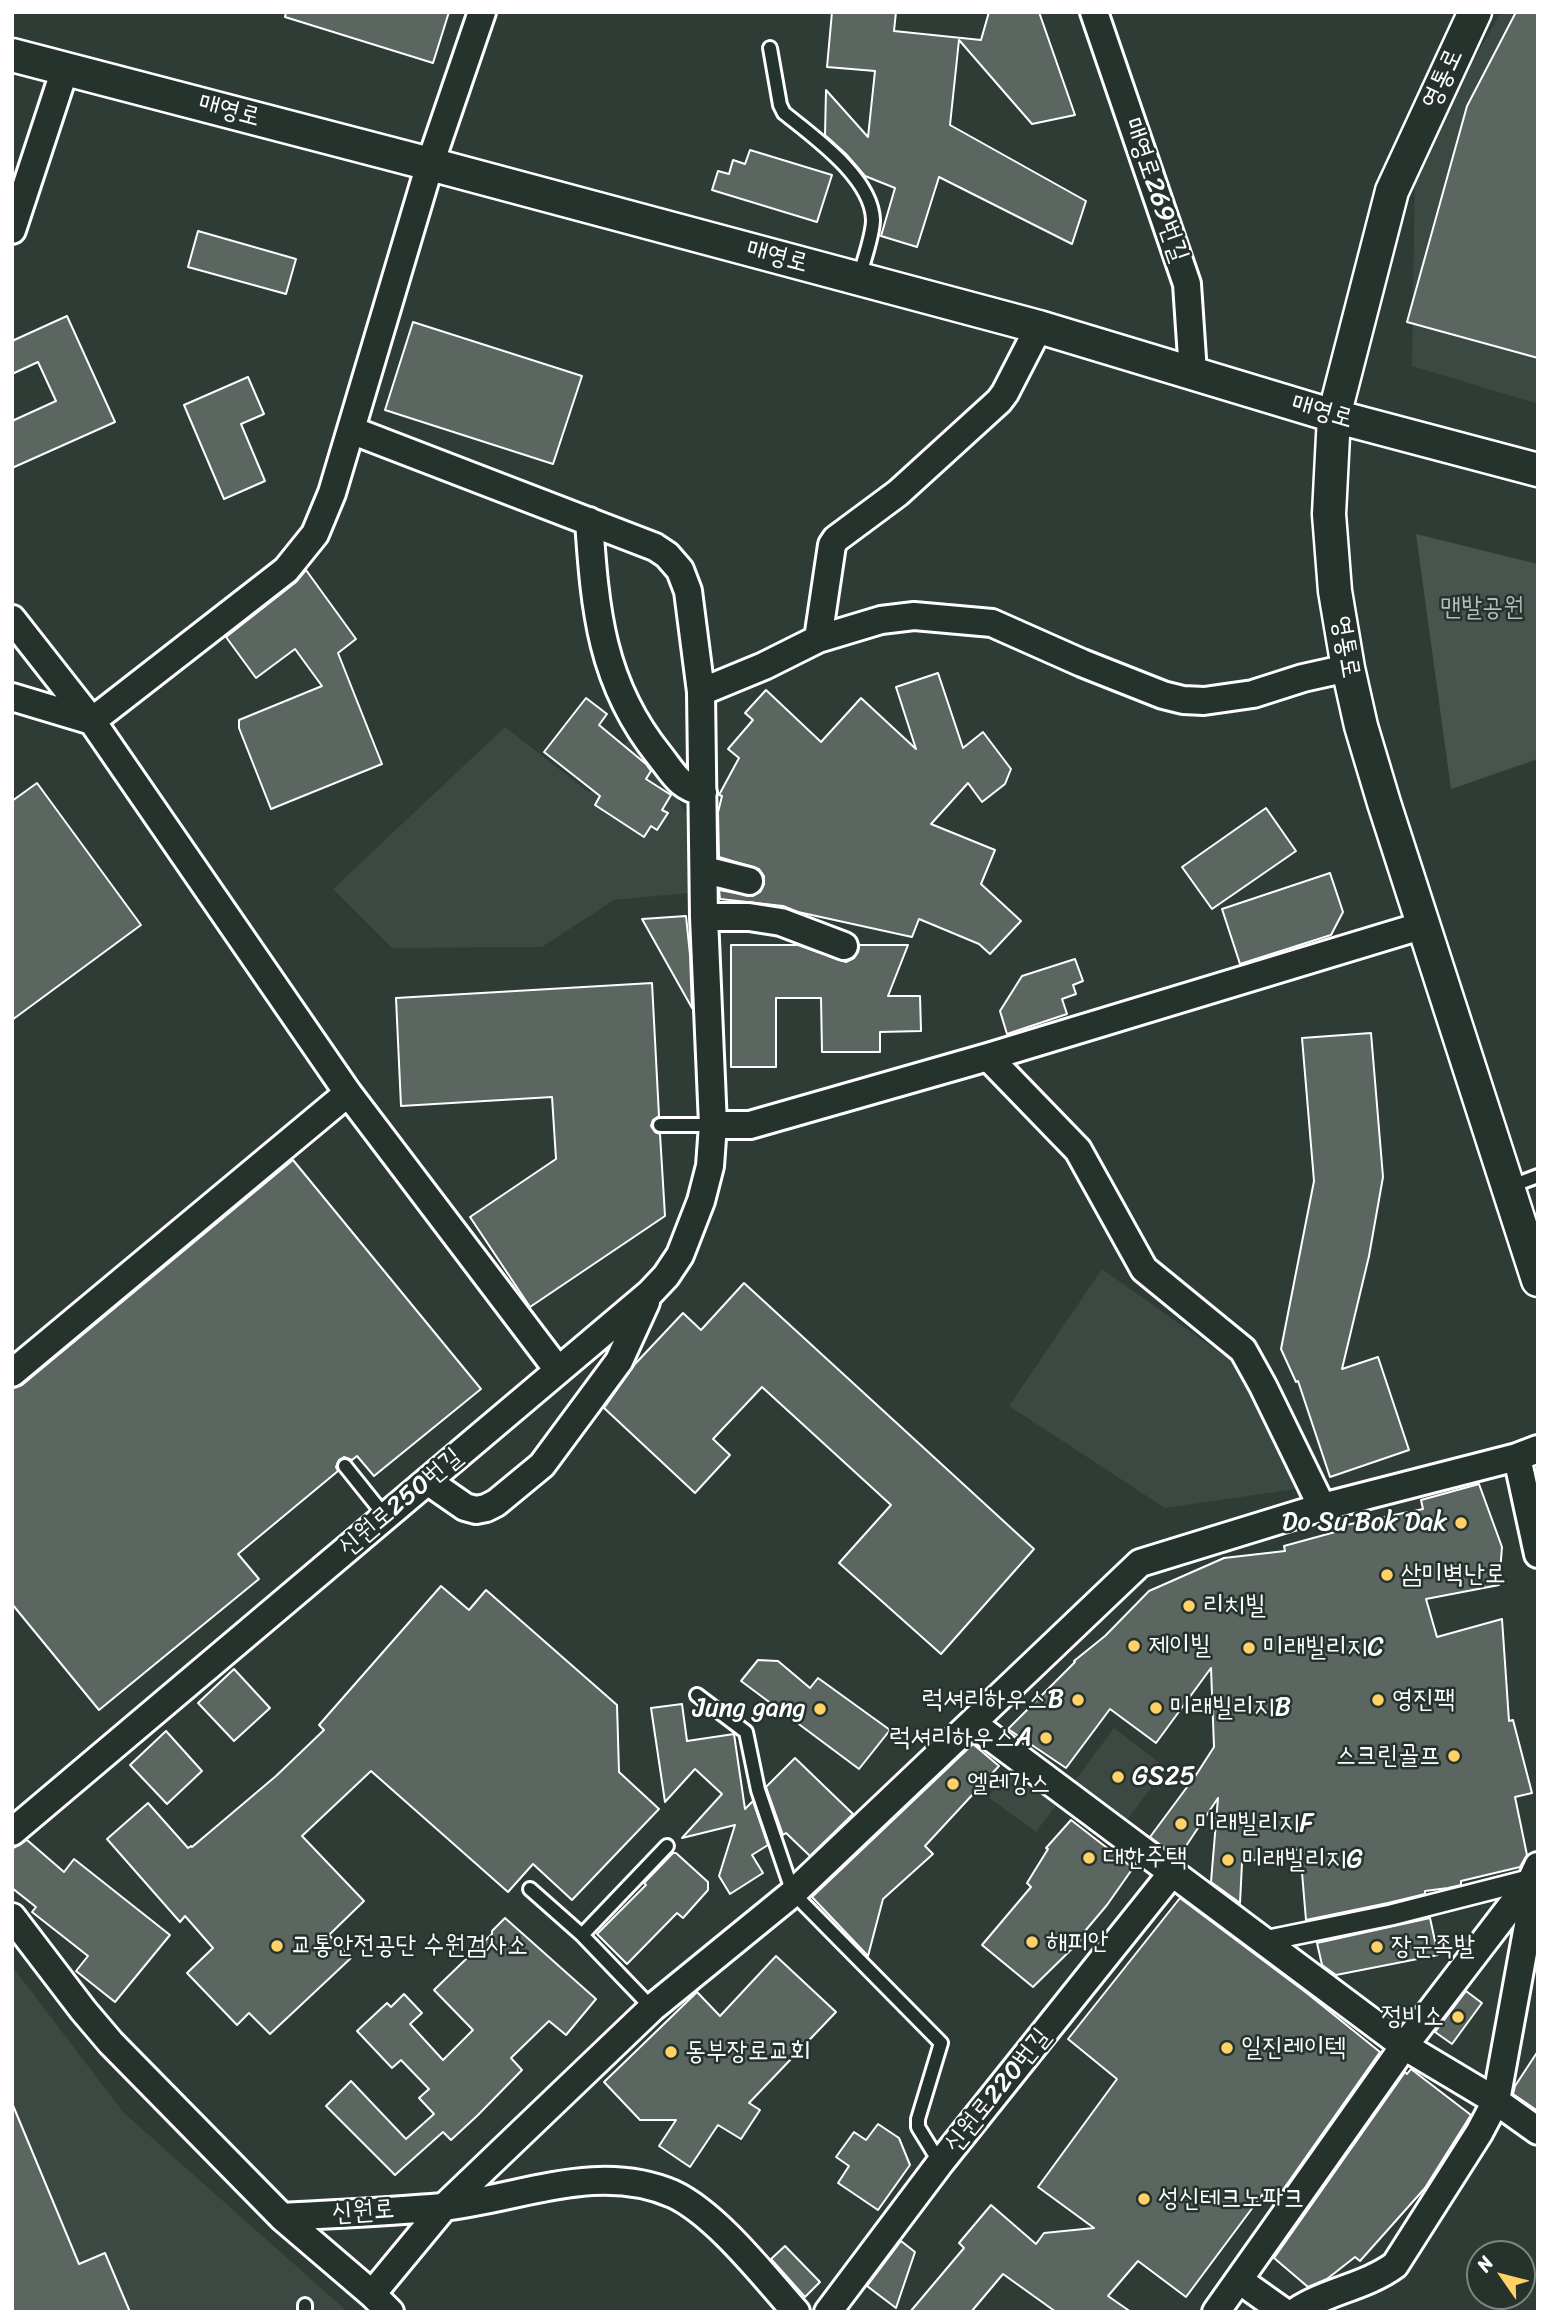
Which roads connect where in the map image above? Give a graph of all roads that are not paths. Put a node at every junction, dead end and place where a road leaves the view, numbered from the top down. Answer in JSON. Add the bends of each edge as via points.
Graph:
{"nodes":[{"id":1,"x":482,"y":12,"type":"edge"},
{"id":2,"x":1094,"y":12,"type":"edge"},
{"id":3,"x":1475,"y":12,"type":"edge"},
{"id":4,"x":770,"y":48,"type":"dead end"},
{"id":5,"x":12,"y":55,"type":"edge"},
{"id":6,"x":65,"y":69,"type":"junction"},
{"id":7,"x":430,"y":164,"type":"junction"},
{"id":8,"x":12,"y":230,"type":"edge"},
{"id":9,"x":858,"y":278,"type":"junction"},
{"id":10,"x":1038,"y":327,"type":"junction"},
{"id":11,"x":1194,"y":373,"type":"junction"},
{"id":12,"x":1334,"y":416,"type":"junction"},
{"id":13,"x":351,"y":430,"type":"junction"},
{"id":14,"x":1538,"y":470,"type":"edge"},
{"id":15,"x":589,"y":521,"type":"junction"},
{"id":16,"x":12,"y":619,"type":"edge"},
{"id":17,"x":818,"y":639,"type":"junction"},
{"id":18,"x":1348,"y":668,"type":"junction"},
{"id":19,"x":701,"y":692,"type":"junction"},
{"id":20,"x":12,"y":697,"type":"edge"},
{"id":21,"x":92,"y":721,"type":"junction"},
{"id":22,"x":703,"y":792,"type":"junction"},
{"id":23,"x":704,"y":874,"type":"junction"},
{"id":24,"x":749,"y":881,"type":"dead end"},
{"id":25,"x":704,"y":917,"type":"junction"},
{"id":26,"x":1424,"y":925,"type":"junction"},
{"id":27,"x":844,"y":946,"type":"dead end"},
{"id":28,"x":988,"y":1057,"type":"junction"},
{"id":29,"x":348,"y":1093,"type":"junction"},
{"id":30,"x":660,"y":1125,"type":"dead end"},
{"id":31,"x":713,"y":1125,"type":"junction"},
{"id":32,"x":1538,"y":1177,"type":"edge"},
{"id":33,"x":1508,"y":1187,"type":"junction"},
{"id":34,"x":1538,"y":1280,"type":"edge"},
{"id":35,"x":650,"y":1293,"type":"junction"},
{"id":36,"x":558,"y":1370,"type":"junction"},
{"id":37,"x":12,"y":1373,"type":"edge"},
{"id":38,"x":1527,"y":1453,"type":"edge"},
{"id":39,"x":345,"y":1466,"type":"dead end"},
{"id":40,"x":429,"y":1482,"type":"junction"},
{"id":41,"x":1322,"y":1507,"type":"junction"},
{"id":42,"x":385,"y":1516,"type":"junction"},
{"id":43,"x":1538,"y":1554,"type":"edge"},
{"id":44,"x":697,"y":1695,"type":"dead end"},
{"id":45,"x":972,"y":1723,"type":"junction"},
{"id":46,"x":12,"y":1832,"type":"edge"},
{"id":47,"x":667,"y":1846,"type":"dead end"},
{"id":48,"x":1536,"y":1872,"type":"edge"},
{"id":49,"x":1172,"y":1874,"type":"junction"},
{"id":50,"x":530,"y":1889,"type":"dead end"},
{"id":51,"x":793,"y":1893,"type":"junction"},
{"id":52,"x":12,"y":1917,"type":"edge"},
{"id":53,"x":582,"y":1935,"type":"junction"},
{"id":54,"x":1264,"y":1941,"type":"junction"},
{"id":55,"x":652,"y":2008,"type":"junction"},
{"id":56,"x":1404,"y":2046,"type":"junction"},
{"id":57,"x":1496,"y":2101,"type":"junction"},
{"id":58,"x":1538,"y":2131,"type":"edge"},
{"id":59,"x":940,"y":2163,"type":"junction"},
{"id":60,"x":444,"y":2207,"type":"junction"},
{"id":61,"x":282,"y":2217,"type":"junction"},
{"id":62,"x":1239,"y":2280,"type":"junction"},
{"id":63,"x":381,"y":2303,"type":"edge"},
{"id":64,"x":796,"y":2312,"type":"edge"},
{"id":65,"x":828,"y":2312,"type":"edge"},
{"id":66,"x":1216,"y":2312,"type":"edge"},
{"id":67,"x":1284,"y":2312,"type":"edge"},
{"id":68,"x":1295,"y":2312,"type":"edge"}],
"edges":[{"from":1,"to":7,"type":"street"},
{"from":2,"to":11,"type":"street","name":"매영로269번길","via":[[1187,284]]},
{"from":3,"to":12,"type":"street","name":"영통로","via":[[1392,191]]},
{"from":4,"to":9,"type":"lane","via":[[784,113],[831,151],[864,190],[873,222]]},
{"from":5,"to":6,"type":"street","name":"매영로"},
{"from":6,"to":7,"type":"street","name":"매영로"},
{"from":6,"to":8,"type":"street"},
{"from":7,"to":9,"type":"street","name":"매영로"},
{"from":7,"to":13,"type":"street"},
{"from":9,"to":10,"type":"street","name":"매영로"},
{"from":10,"to":11,"type":"street","name":"매영로"},
{"from":10,"to":17,"type":"street","via":[[999,401],[879,509],[836,539]]},
{"from":11,"to":12,"type":"street","name":"매영로"},
{"from":12,"to":14,"type":"street","name":"매영로"},
{"from":12,"to":18,"type":"street","name":"영통로","via":[[1329,514]]},
{"from":13,"to":15,"type":"street","name":"신원로250번길"},
{"from":13,"to":21,"type":"street","via":[[325,513],[315,534],[286,570]]},
{"from":15,"to":19,"type":"street","name":"신원로250번길","via":[[655,547],[680,569],[688,591]]},
{"from":15,"to":22,"type":"street","via":[[601,638],[617,684],[651,745],[682,783]]},
{"from":16,"to":21,"type":"street"},
{"from":17,"to":18,"type":"street","via":[[898,617],[992,623],[1183,700],[1253,694]]},
{"from":17,"to":19,"type":"street"},
{"from":18,"to":26,"type":"street","name":"영통로","via":[[1361,726]]},
{"from":19,"to":22,"type":"street","name":"신원로250번길"},
{"from":20,"to":21,"type":"street"},
{"from":21,"to":29,"type":"street"},
{"from":22,"to":23,"type":"street","name":"신원로250번길"},
{"from":23,"to":24,"type":"street"},
{"from":23,"to":25,"type":"street","name":"신원로250번길"},
{"from":25,"to":27,"type":"street","via":[[781,922]]},
{"from":25,"to":31,"type":"street","name":"신원로250번길"},
{"from":26,"to":28,"type":"street"},
{"from":26,"to":33,"type":"street","name":"영통로"},
{"from":28,"to":31,"type":"street","via":[[750,1125]]},
{"from":28,"to":41,"type":"street","via":[[1078,1150],[1144,1269],[1243,1350]]},
{"from":29,"to":36,"type":"street"},
{"from":29,"to":37,"type":"street"},
{"from":30,"to":31,"type":"lane"},
{"from":31,"to":35,"type":"street","name":"신원로250번길","via":[[701,1201],[680,1255]]},
{"from":32,"to":33,"type":"lane"},
{"from":33,"to":34,"type":"street","name":"영통로"},
{"from":35,"to":36,"type":"street","name":"신원로250번길"},
{"from":35,"to":40,"type":"street","via":[[619,1361],[542,1465],[496,1503],[475,1510]]},
{"from":36,"to":40,"type":"street","name":"신원로250번길"},
{"from":38,"to":41,"type":"street"},
{"from":38,"to":43,"type":"street"},
{"from":39,"to":42,"type":"lane"},
{"from":40,"to":42,"type":"street","name":"신원로250번길"},
{"from":41,"to":45,"type":"street","via":[[1140,1563]]},
{"from":42,"to":46,"type":"street","name":"신원로250번길"},
{"from":44,"to":51,"type":"lane","via":[[746,1732],[758,1790]]},
{"from":45,"to":49,"type":"street"},
{"from":45,"to":51,"type":"street"},
{"from":47,"to":53,"type":"lane"},
{"from":48,"to":54,"type":"street","via":[[1391,1915]]},
{"from":48,"to":56,"type":"street"},
{"from":48,"to":57,"type":"street"},
{"from":49,"to":54,"type":"street"},
{"from":49,"to":59,"type":"street","name":"신원로220번길"},
{"from":50,"to":53,"type":"lane"},
{"from":51,"to":55,"type":"street"},
{"from":51,"to":59,"type":"lane","via":[[941,2043],[918,2119],[918,2127]]},
{"from":52,"to":61,"type":"street","via":[[111,2043]]},
{"from":53,"to":55,"type":"lane"},
{"from":54,"to":56,"type":"street"},
{"from":55,"to":60,"type":"street"},
{"from":56,"to":57,"type":"street"},
{"from":56,"to":62,"type":"street"},
{"from":57,"to":58,"type":"street"},
{"from":57,"to":68,"type":"street","via":[[1395,2265],[1380,2276],[1309,2302]]},
{"from":59,"to":65,"type":"street","name":"신원로220번길"},
{"from":60,"to":61,"type":"street","name":"신원로"},
{"from":60,"to":63,"type":"street"},
{"from":60,"to":64,"type":"street","name":"신원로","via":[[595,2180],[653,2187],[701,2213],[740,2248]]},
{"from":61,"to":63,"type":"street"},
{"from":62,"to":66,"type":"street"},
{"from":62,"to":67,"type":"street"}]}
